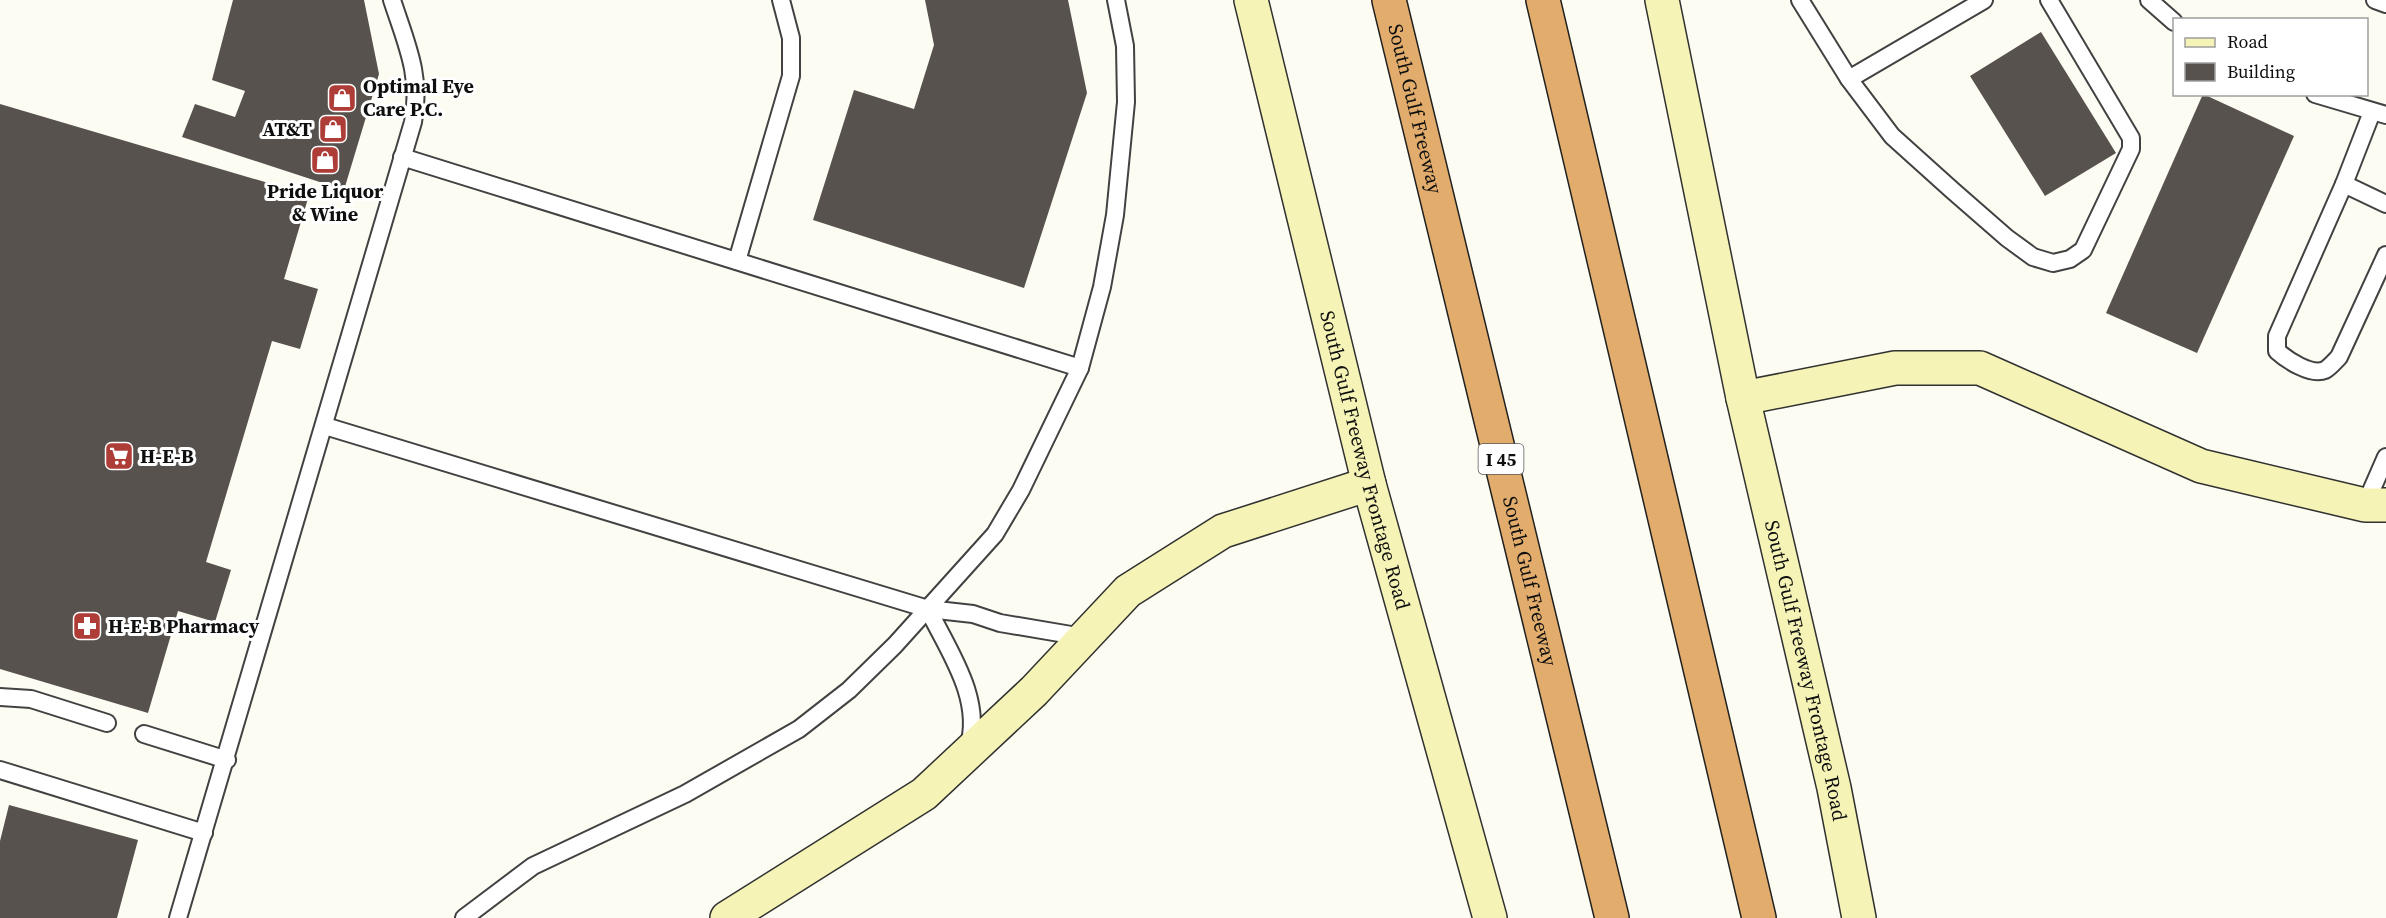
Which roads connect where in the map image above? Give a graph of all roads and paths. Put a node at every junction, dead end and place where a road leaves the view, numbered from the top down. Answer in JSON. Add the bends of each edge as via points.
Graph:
{"nodes":[{"id":1,"x":392,"y":0,"type":"edge"},
{"id":2,"x":781,"y":0,"type":"edge"},
{"id":3,"x":1116,"y":0,"type":"edge"},
{"id":4,"x":1251,"y":0,"type":"edge"},
{"id":5,"x":1389,"y":0,"type":"edge"},
{"id":6,"x":1543,"y":0,"type":"edge"},
{"id":7,"x":1662,"y":0,"type":"edge"},
{"id":8,"x":1800,"y":0,"type":"edge"},
{"id":9,"x":1984,"y":0,"type":"edge"},
{"id":10,"x":2049,"y":0,"type":"edge"},
{"id":11,"x":2149,"y":0,"type":"edge"},
{"id":12,"x":2375,"y":0,"type":"edge"},
{"id":13,"x":2386,"y":4,"type":"edge"},
{"id":14,"x":2173,"y":20,"type":"edge"},
{"id":15,"x":1849,"y":79,"type":"junction"},
{"id":16,"x":2322,"y":96,"type":"edge"},
{"id":17,"x":2379,"y":113,"type":"edge"},
{"id":18,"x":402,"y":157,"type":"junction"},
{"id":19,"x":2344,"y":184,"type":"junction"},
{"id":20,"x":2386,"y":204,"type":"edge"},
{"id":21,"x":2386,"y":255,"type":"edge"},
{"id":22,"x":737,"y":261,"type":"junction"},
{"id":23,"x":1080,"y":368,"type":"junction"},
{"id":24,"x":1743,"y":398,"type":"junction"},
{"id":25,"x":325,"y":426,"type":"junction"},
{"id":26,"x":2386,"y":457,"type":"edge"},
{"id":27,"x":1369,"y":484,"type":"junction"},
{"id":28,"x":2376,"y":505,"type":"edge"},
{"id":29,"x":928,"y":609,"type":"junction"},
{"id":30,"x":1083,"y":637,"type":"junction"},
{"id":31,"x":0,"y":698,"type":"edge"},
{"id":32,"x":107,"y":723,"type":"dead end"},
{"id":33,"x":144,"y":734,"type":"dead end"},
{"id":34,"x":966,"y":756,"type":"junction"},
{"id":35,"x":226,"y":760,"type":"junction"},
{"id":36,"x":0,"y":770,"type":"edge"},
{"id":37,"x":204,"y":833,"type":"junction"},
{"id":38,"x":178,"y":918,"type":"edge"},
{"id":39,"x":464,"y":918,"type":"edge"},
{"id":40,"x":727,"y":918,"type":"edge"},
{"id":41,"x":1490,"y":918,"type":"edge"},
{"id":42,"x":1612,"y":918,"type":"edge"},
{"id":43,"x":1759,"y":918,"type":"edge"},
{"id":44,"x":1859,"y":918,"type":"edge"}],
"edges":[{"from":1,"to":18,"type":"lane","via":[[413,64],[418,96]]},
{"from":2,"to":22,"type":"lane","via":[[791,38],[791,76]]},
{"from":3,"to":23,"type":"lane","via":[[1125,46],[1121,165],[1102,287]]},
{"from":4,"to":27,"type":"main road","name":"South Gulf Freeway Frontage Road"},
{"from":5,"to":42,"type":"highway","name":"South Gulf Freeway","number":"I 45"},
{"from":6,"to":43,"type":"highway"},
{"from":7,"to":24,"type":"main road","name":"South Gulf Freeway Frontage Road"},
{"from":8,"to":15,"type":"lane"},
{"from":9,"to":15,"type":"lane"},
{"from":10,"to":15,"type":"lane","via":[[2131,138],[2131,149],[2083,250],[2070,259],[2053,262],[2033,257],[2007,238],[1892,136]]},
{"from":11,"to":14,"type":"lane"},
{"from":12,"to":13,"type":"lane"},
{"from":16,"to":17,"type":"lane"},
{"from":17,"to":19,"type":"lane"},
{"from":18,"to":22,"type":"lane"},
{"from":18,"to":25,"type":"lane"},
{"from":19,"to":20,"type":"lane"},
{"from":19,"to":21,"type":"lane","via":[[2277,336],[2277,351],[2315,372],[2326,369],[2339,357]]},
{"from":22,"to":23,"type":"lane"},
{"from":23,"to":29,"type":"lane","via":[[1021,490],[994,534]]},
{"from":24,"to":28,"type":"main road","via":[[1895,368],[1980,368],[2201,466]]},
{"from":24,"to":44,"type":"main road","name":"South Gulf Freeway Frontage Road","via":[[1834,788]]},
{"from":25,"to":29,"type":"lane"},
{"from":25,"to":35,"type":"lane"},
{"from":26,"to":28,"type":"lane"},
{"from":27,"to":30,"type":"main road","via":[[1222,531],[1128,591]]},
{"from":27,"to":41,"type":"main road","name":"South Gulf Freeway Frontage Road"},
{"from":29,"to":30,"type":"lane","via":[[973,614]]},
{"from":29,"to":34,"type":"lane","via":[[968,689],[972,737]]},
{"from":29,"to":39,"type":"lane","via":[[849,690],[799,729],[685,794],[533,866]]},
{"from":30,"to":34,"type":"main road"},
{"from":31,"to":32,"type":"lane","via":[[31,699]]},
{"from":33,"to":35,"type":"lane"},
{"from":34,"to":40,"type":"main road","via":[[924,794]]},
{"from":35,"to":37,"type":"lane"},
{"from":36,"to":37,"type":"lane"},
{"from":37,"to":38,"type":"lane"}]}
